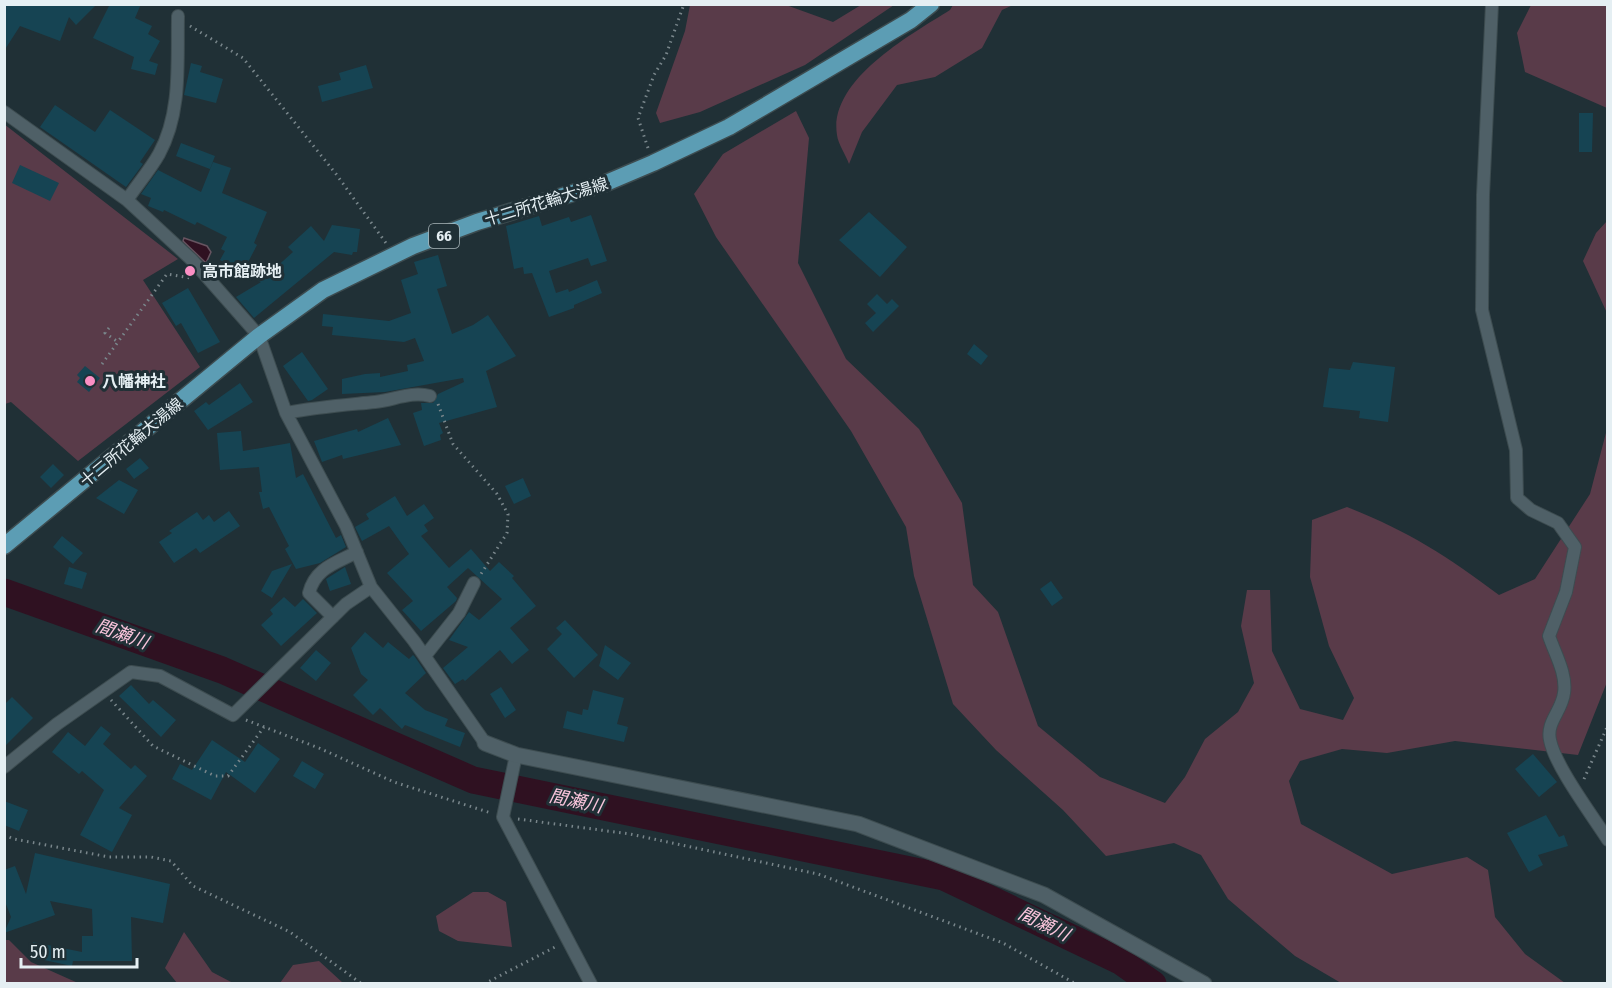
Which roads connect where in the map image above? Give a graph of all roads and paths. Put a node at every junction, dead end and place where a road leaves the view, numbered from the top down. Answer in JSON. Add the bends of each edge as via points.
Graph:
{"nodes":[{"id":1,"x":684,"y":4,"type":"edge"},
{"id":2,"x":931,"y":4,"type":"edge"},
{"id":3,"x":1492,"y":4,"type":"edge"},
{"id":4,"x":178,"y":16,"type":"joint"},
{"id":5,"x":4,"y":112,"type":"edge"},
{"id":6,"x":653,"y":163,"type":"junction"},
{"id":7,"x":127,"y":200,"type":"junction"},
{"id":8,"x":394,"y":255,"type":"junction"},
{"id":9,"x":183,"y":277,"type":"dead end"},
{"id":10,"x":109,"y":328,"type":"dead end"},
{"id":11,"x":259,"y":336,"type":"junction"},
{"id":12,"x":118,"y":342,"type":"junction"},
{"id":13,"x":102,"y":364,"type":"dead end"},
{"id":14,"x":430,"y":396,"type":"joint"},
{"id":15,"x":286,"y":413,"type":"junction"},
{"id":16,"x":4,"y":546,"type":"edge"},
{"id":17,"x":357,"y":552,"type":"junction"},
{"id":18,"x":474,"y":583,"type":"joint"},
{"id":19,"x":371,"y":587,"type":"junction"},
{"id":20,"x":333,"y":617,"type":"junction"},
{"id":21,"x":424,"y":656,"type":"junction"},
{"id":22,"x":102,"y":690,"type":"junction"},
{"id":23,"x":233,"y":714,"type":"junction"},
{"id":24,"x":1608,"y":725,"type":"edge"},
{"id":25,"x":264,"y":727,"type":"junction"},
{"id":26,"x":486,"y":743,"type":"joint"},
{"id":27,"x":515,"y":760,"type":"junction"},
{"id":28,"x":4,"y":767,"type":"edge"},
{"id":29,"x":1577,"y":791,"type":"junction"},
{"id":30,"x":503,"y":817,"type":"junction"},
{"id":31,"x":4,"y":835,"type":"edge"},
{"id":32,"x":1608,"y":840,"type":"edge"},
{"id":33,"x":568,"y":940,"type":"junction"},
{"id":34,"x":362,"y":984,"type":"edge"},
{"id":35,"x":484,"y":984,"type":"edge"},
{"id":36,"x":591,"y":984,"type":"edge"},
{"id":37,"x":1076,"y":984,"type":"edge"},
{"id":38,"x":1204,"y":984,"type":"edge"}],
"edges":[{"from":1,"to":6,"type":"path","via":[[638,118]]},
{"from":2,"to":6,"type":"main road","name":"十二所花輪大湯線","number":"66","via":[[911,20],[729,127]]},
{"from":3,"to":29,"type":"street","via":[[1482,310],[1516,450],[1517,498],[1558,523],[1575,547],[1566,592],[1549,636],[1565,680],[1564,695],[1549,727],[1550,741]]},
{"from":4,"to":7,"type":"street","via":[[179,83],[172,118],[159,153]]},
{"from":4,"to":8,"type":"path","via":[[243,58],[336,174]]},
{"from":5,"to":7,"type":"street"},
{"from":6,"to":8,"type":"main road","name":"十二所花輪大湯線","number":"66","via":[[606,183],[477,222]]},
{"from":7,"to":11,"type":"street","via":[[192,261]]},
{"from":8,"to":11,"type":"main road","name":"十二所花輪大湯線","number":"66","via":[[323,290]]},
{"from":9,"to":12,"type":"path","via":[[167,274]]},
{"from":10,"to":12,"type":"path","via":[[105,333]]},
{"from":11,"to":15,"type":"street"},
{"from":11,"to":16,"type":"main road","name":"十二所花輪大湯線","number":"66"},
{"from":12,"to":13,"type":"path"},
{"from":14,"to":15,"type":"street","via":[[419,393]]},
{"from":14,"to":18,"type":"path","via":[[439,404],[453,444],[498,494],[508,514],[507,533]]},
{"from":15,"to":17,"type":"street"},
{"from":17,"to":19,"type":"street"},
{"from":17,"to":20,"type":"street","via":[[319,571],[311,583],[309,593]]},
{"from":18,"to":21,"type":"street","via":[[459,613]]},
{"from":19,"to":20,"type":"street"},
{"from":19,"to":21,"type":"street"},
{"from":20,"to":23,"type":"street"},
{"from":21,"to":26,"type":"street"},
{"from":22,"to":23,"type":"street","via":[[131,672],[160,676]]},
{"from":22,"to":25,"type":"path","via":[[153,746],[215,776],[228,776]]},
{"from":22,"to":28,"type":"street"},
{"from":23,"to":25,"type":"path"},
{"from":24,"to":29,"type":"path"},
{"from":25,"to":30,"type":"path","via":[[394,782]]},
{"from":26,"to":27,"type":"street"},
{"from":27,"to":30,"type":"street"},
{"from":27,"to":38,"type":"street","via":[[858,824],[1044,895]]},
{"from":29,"to":32,"type":"street"},
{"from":30,"to":33,"type":"street"},
{"from":30,"to":37,"type":"path","via":[[630,834],[818,874],[1003,943]]},
{"from":31,"to":34,"type":"path","via":[[109,857],[151,856],[171,861],[193,886],[290,932]]},
{"from":33,"to":35,"type":"path"},
{"from":33,"to":36,"type":"street"}]}
